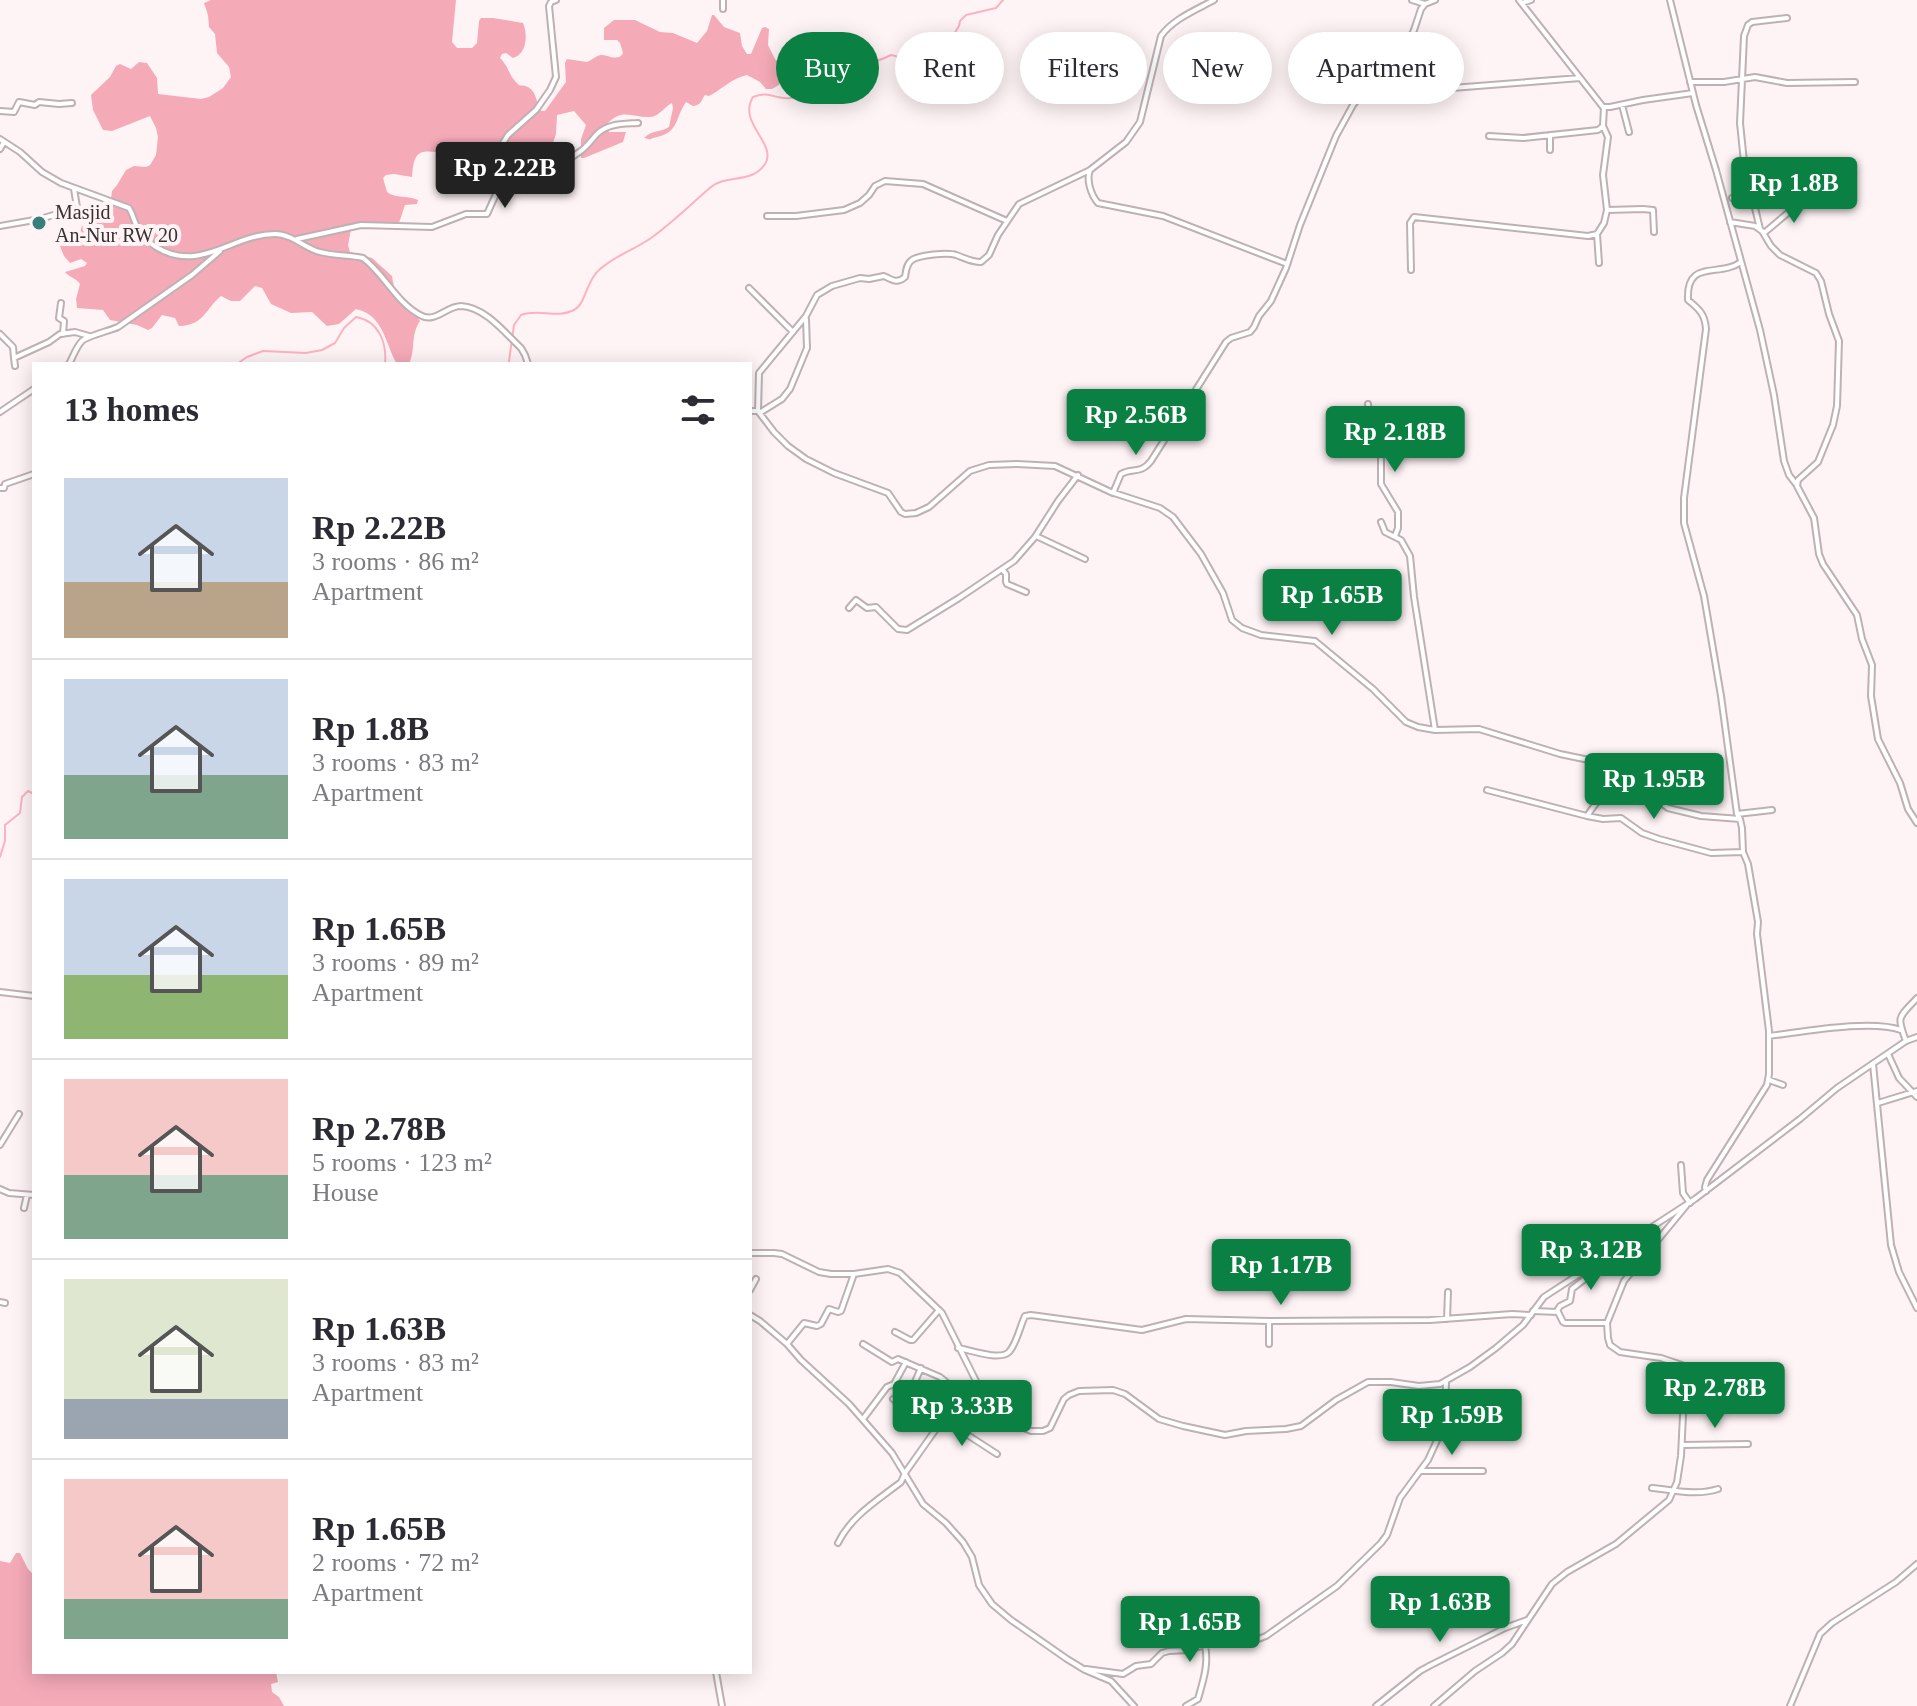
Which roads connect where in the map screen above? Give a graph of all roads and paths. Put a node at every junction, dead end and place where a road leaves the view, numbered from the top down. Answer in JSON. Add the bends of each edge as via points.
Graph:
{"nodes":[{"id":1,"x":556,"y":0,"type":"edge"},
{"id":2,"x":723,"y":0,"type":"edge"},
{"id":3,"x":1214,"y":0,"type":"edge"},
{"id":4,"x":1412,"y":0,"type":"edge"},
{"id":5,"x":1435,"y":0,"type":"edge"},
{"id":6,"x":1531,"y":0,"type":"edge"},
{"id":7,"x":1670,"y":0,"type":"edge"},
{"id":8,"x":1521,"y":2,"type":"edge"},
{"id":9,"x":1425,"y":4,"type":"junction"},
{"id":10,"x":723,"y":9,"type":"dead end"},
{"id":11,"x":1787,"y":18,"type":"dead end"},
{"id":12,"x":1413,"y":32,"type":"edge"},
{"id":13,"x":1580,"y":78,"type":"junction"},
{"id":14,"x":1741,"y":81,"type":"junction"},
{"id":15,"x":1690,"y":82,"type":"junction"},
{"id":16,"x":1855,"y":82,"type":"dead end"},
{"id":17,"x":1464,"y":87,"type":"edge"},
{"id":18,"x":1693,"y":93,"type":"junction"},
{"id":19,"x":72,"y":103,"type":"dead end"},
{"id":20,"x":1354,"y":104,"type":"edge"},
{"id":21,"x":1622,"y":105,"type":"junction"},
{"id":22,"x":1604,"y":107,"type":"junction"},
{"id":23,"x":0,"y":111,"type":"edge"},
{"id":24,"x":638,"y":123,"type":"dead end"},
{"id":25,"x":1603,"y":126,"type":"junction"},
{"id":26,"x":1629,"y":132,"type":"dead end"},
{"id":27,"x":1550,"y":135,"type":"junction"},
{"id":28,"x":1489,"y":136,"type":"dead end"},
{"id":29,"x":2,"y":140,"type":"edge"},
{"id":30,"x":0,"y":149,"type":"edge"},
{"id":31,"x":1550,"y":150,"type":"dead end"},
{"id":32,"x":1090,"y":170,"type":"junction"},
{"id":33,"x":74,"y":189,"type":"junction"},
{"id":34,"x":497,"y":192,"type":"junction"},
{"id":35,"x":1751,"y":195,"type":"junction"},
{"id":36,"x":1808,"y":196,"type":"dead end"},
{"id":37,"x":1732,"y":198,"type":"dead end"},
{"id":38,"x":1607,"y":210,"type":"junction"},
{"id":39,"x":767,"y":216,"type":"dead end"},
{"id":40,"x":1007,"y":221,"type":"junction"},
{"id":41,"x":1730,"y":222,"type":"junction"},
{"id":42,"x":0,"y":226,"type":"edge"},
{"id":43,"x":1762,"y":231,"type":"junction"},
{"id":44,"x":1654,"y":232,"type":"dead end"},
{"id":45,"x":1597,"y":234,"type":"junction"},
{"id":46,"x":294,"y":240,"type":"junction"},
{"id":47,"x":222,"y":250,"type":"junction"},
{"id":48,"x":1741,"y":262,"type":"junction"},
{"id":49,"x":1599,"y":263,"type":"dead end"},
{"id":50,"x":1287,"y":264,"type":"junction"},
{"id":51,"x":1411,"y":270,"type":"dead end"},
{"id":52,"x":749,"y":288,"type":"dead end"},
{"id":53,"x":61,"y":303,"type":"dead end"},
{"id":54,"x":806,"y":316,"type":"junction"},
{"id":55,"x":793,"y":332,"type":"junction"},
{"id":56,"x":0,"y":334,"type":"edge"},
{"id":57,"x":63,"y":334,"type":"junction"},
{"id":58,"x":89,"y":336,"type":"junction"},
{"id":59,"x":14,"y":358,"type":"junction"},
{"id":60,"x":70,"y":362,"type":"edge"},
{"id":61,"x":527,"y":362,"type":"edge"},
{"id":62,"x":15,"y":366,"type":"dead end"},
{"id":63,"x":32,"y":390,"type":"edge"},
{"id":64,"x":1368,"y":404,"type":"dead end"},
{"id":65,"x":752,"y":411,"type":"edge"},
{"id":66,"x":0,"y":412,"type":"edge"},
{"id":67,"x":759,"y":412,"type":"junction"},
{"id":68,"x":32,"y":475,"type":"edge"},
{"id":69,"x":1078,"y":475,"type":"junction"},
{"id":70,"x":1796,"y":484,"type":"junction"},
{"id":71,"x":0,"y":488,"type":"edge"},
{"id":72,"x":1113,"y":493,"type":"junction"},
{"id":73,"x":1381,"y":522,"type":"dead end"},
{"id":74,"x":1036,"y":536,"type":"junction"},
{"id":75,"x":1395,"y":536,"type":"junction"},
{"id":76,"x":1085,"y":559,"type":"dead end"},
{"id":77,"x":1002,"y":569,"type":"junction"},
{"id":78,"x":1026,"y":592,"type":"dead end"},
{"id":79,"x":849,"y":608,"type":"dead end"},
{"id":80,"x":1435,"y":730,"type":"junction"},
{"id":81,"x":1627,"y":778,"type":"junction"},
{"id":82,"x":1487,"y":790,"type":"dead end"},
{"id":83,"x":1772,"y":810,"type":"dead end"},
{"id":84,"x":1587,"y":816,"type":"junction"},
{"id":85,"x":1738,"y":816,"type":"junction"},
{"id":86,"x":1917,"y":823,"type":"edge"},
{"id":87,"x":1743,"y":852,"type":"junction"},
{"id":88,"x":0,"y":992,"type":"edge"},
{"id":89,"x":32,"y":996,"type":"edge"},
{"id":90,"x":1917,"y":998,"type":"edge"},
{"id":91,"x":1901,"y":1030,"type":"junction"},
{"id":92,"x":1769,"y":1036,"type":"junction"},
{"id":93,"x":1917,"y":1037,"type":"edge"},
{"id":94,"x":1906,"y":1041,"type":"junction"},
{"id":95,"x":1888,"y":1054,"type":"junction"},
{"id":96,"x":1873,"y":1064,"type":"junction"},
{"id":97,"x":1769,"y":1080,"type":"junction"},
{"id":98,"x":1783,"y":1085,"type":"dead end"},
{"id":99,"x":1915,"y":1091,"type":"edge"},
{"id":100,"x":1917,"y":1097,"type":"edge"},
{"id":101,"x":1878,"y":1103,"type":"junction"},
{"id":102,"x":19,"y":1114,"type":"dead end"},
{"id":103,"x":0,"y":1145,"type":"edge"},
{"id":104,"x":1681,"y":1165,"type":"dead end"},
{"id":105,"x":0,"y":1189,"type":"edge"},
{"id":106,"x":1706,"y":1191,"type":"junction"},
{"id":107,"x":27,"y":1195,"type":"junction"},
{"id":108,"x":32,"y":1195,"type":"edge"},
{"id":109,"x":1689,"y":1204,"type":"junction"},
{"id":110,"x":24,"y":1208,"type":"dead end"},
{"id":111,"x":752,"y":1253,"type":"edge"},
{"id":112,"x":1607,"y":1257,"type":"junction"},
{"id":113,"x":854,"y":1274,"type":"junction"},
{"id":114,"x":756,"y":1279,"type":"dead end"},
{"id":115,"x":752,"y":1286,"type":"edge"},
{"id":116,"x":1448,"y":1292,"type":"dead end"},
{"id":117,"x":1917,"y":1308,"type":"edge"},
{"id":118,"x":939,"y":1310,"type":"junction"},
{"id":119,"x":1557,"y":1311,"type":"junction"},
{"id":120,"x":1532,"y":1313,"type":"junction"},
{"id":121,"x":752,"y":1316,"type":"edge"},
{"id":122,"x":1447,"y":1319,"type":"junction"},
{"id":123,"x":1269,"y":1321,"type":"junction"},
{"id":124,"x":1607,"y":1323,"type":"junction"},
{"id":125,"x":895,"y":1332,"type":"dead end"},
{"id":126,"x":787,"y":1344,"type":"junction"},
{"id":127,"x":863,"y":1344,"type":"dead end"},
{"id":128,"x":1269,"y":1344,"type":"dead end"},
{"id":129,"x":958,"y":1348,"type":"junction"},
{"id":130,"x":906,"y":1362,"type":"junction"},
{"id":131,"x":921,"y":1368,"type":"junction"},
{"id":132,"x":1446,"y":1381,"type":"junction"},
{"id":133,"x":911,"y":1391,"type":"junction"},
{"id":134,"x":918,"y":1395,"type":"dead end"},
{"id":135,"x":965,"y":1397,"type":"junction"},
{"id":136,"x":893,"y":1399,"type":"dead end"},
{"id":137,"x":907,"y":1400,"type":"junction"},
{"id":138,"x":921,"y":1412,"type":"dead end"},
{"id":139,"x":998,"y":1416,"type":"junction"},
{"id":140,"x":945,"y":1418,"type":"junction"},
{"id":141,"x":863,"y":1419,"type":"junction"},
{"id":142,"x":1748,"y":1444,"type":"dead end"},
{"id":143,"x":1682,"y":1445,"type":"junction"},
{"id":144,"x":997,"y":1454,"type":"dead end"},
{"id":145,"x":1421,"y":1471,"type":"junction"},
{"id":146,"x":1483,"y":1471,"type":"dead end"},
{"id":147,"x":905,"y":1473,"type":"junction"},
{"id":148,"x":1652,"y":1488,"type":"dead end"},
{"id":149,"x":1718,"y":1489,"type":"dead end"},
{"id":150,"x":1675,"y":1490,"type":"junction"},
{"id":151,"x":838,"y":1543,"type":"dead end"},
{"id":152,"x":1917,"y":1564,"type":"edge"},
{"id":153,"x":1527,"y":1620,"type":"junction"},
{"id":154,"x":1205,"y":1646,"type":"junction"},
{"id":155,"x":1085,"y":1670,"type":"junction"},
{"id":156,"x":716,"y":1674,"type":"edge"},
{"id":157,"x":722,"y":1706,"type":"edge"},
{"id":158,"x":1133,"y":1706,"type":"edge"},
{"id":159,"x":1186,"y":1706,"type":"edge"},
{"id":160,"x":1376,"y":1706,"type":"edge"},
{"id":161,"x":1434,"y":1706,"type":"edge"},
{"id":162,"x":1790,"y":1706,"type":"edge"}],
"edges":[{"from":1,"to":34,"type":"street","via":[[549,6],[556,77],[536,110],[498,151]]},
{"from":2,"to":10,"type":"street"},
{"from":3,"to":32,"type":"street","via":[[1165,30],[1140,122],[1126,142]]},
{"from":4,"to":9,"type":"street"},
{"from":5,"to":9,"type":"street"},
{"from":6,"to":8,"type":"street"},
{"from":7,"to":15,"type":"street"},
{"from":8,"to":13,"type":"street"},
{"from":9,"to":12,"type":"street"},
{"from":11,"to":14,"type":"street","via":[[1748,25]]},
{"from":13,"to":17,"type":"street"},
{"from":13,"to":22,"type":"street"},
{"from":14,"to":15,"type":"street"},
{"from":14,"to":16,"type":"street","via":[[1755,77],[1787,83]]},
{"from":14,"to":35,"type":"street","via":[[1740,123]]},
{"from":15,"to":18,"type":"street"},
{"from":18,"to":21,"type":"street"},
{"from":18,"to":41,"type":"street"},
{"from":19,"to":23,"type":"street","via":[[19,102],[14,112]]},
{"from":20,"to":50,"type":"street","via":[[1336,136]]},
{"from":21,"to":22,"type":"street"},
{"from":21,"to":26,"type":"street"},
{"from":22,"to":25,"type":"street"},
{"from":24,"to":34,"type":"street","via":[[604,128],[573,156]]},
{"from":25,"to":27,"type":"street"},
{"from":25,"to":38,"type":"street","via":[[1608,137],[1603,175]]},
{"from":27,"to":28,"type":"street"},
{"from":27,"to":31,"type":"street"},
{"from":29,"to":30,"type":"street"},
{"from":29,"to":33,"type":"street"},
{"from":32,"to":40,"type":"street","via":[[1028,198]]},
{"from":32,"to":50,"type":"street","via":[[1098,203],[1163,216]]},
{"from":33,"to":42,"type":"street","via":[[76,209]]},
{"from":33,"to":47,"type":"street","via":[[129,208],[139,233],[170,255]]},
{"from":34,"to":46,"type":"street","via":[[486,215],[466,214],[432,227],[361,225]]},
{"from":35,"to":37,"type":"street"},
{"from":35,"to":43,"type":"street"},
{"from":36,"to":43,"type":"street"},
{"from":38,"to":44,"type":"street","via":[[1653,210]]},
{"from":38,"to":45,"type":"street"},
{"from":39,"to":40,"type":"street","via":[[844,210],[860,203],[878,183],[912,181]]},
{"from":40,"to":54,"type":"street","via":[[981,262],[951,254],[914,259],[899,281],[883,276],[832,286],[817,295]]},
{"from":41,"to":43,"type":"street"},
{"from":41,"to":48,"type":"street"},
{"from":43,"to":70,"type":"street","via":[[1780,255],[1819,277],[1840,346],[1833,425],[1818,462]]},
{"from":45,"to":49,"type":"street"},
{"from":45,"to":51,"type":"street","via":[[1415,217],[1410,223]]},
{"from":46,"to":47,"type":"street","via":[[276,234]]},
{"from":46,"to":61,"type":"street","via":[[323,253],[363,258],[422,317],[452,308],[477,311],[515,342]]},
{"from":47,"to":58,"type":"street","via":[[118,327]]},
{"from":48,"to":70,"type":"street","via":[[1764,347],[1784,461]]},
{"from":48,"to":85,"type":"street","via":[[1703,270],[1688,286],[1688,300],[1702,312],[1706,329],[1684,498],[1684,523],[1704,596]]},
{"from":50,"to":72,"type":"street","via":[[1253,329],[1226,342],[1146,468],[1121,474]]},
{"from":52,"to":55,"type":"street"},
{"from":53,"to":57,"type":"street"},
{"from":54,"to":55,"type":"street"},
{"from":54,"to":67,"type":"street","via":[[807,348],[790,389]]},
{"from":55,"to":67,"type":"street","via":[[758,374]]},
{"from":56,"to":59,"type":"street","via":[[13,347]]},
{"from":57,"to":58,"type":"street"},
{"from":57,"to":59,"type":"street"},
{"from":58,"to":60,"type":"street"},
{"from":59,"to":62,"type":"street"},
{"from":63,"to":66,"type":"street"},
{"from":64,"to":75,"type":"street","via":[[1381,452],[1381,484],[1398,512]]},
{"from":65,"to":67,"type":"street"},
{"from":67,"to":69,"type":"street","via":[[806,459],[888,493],[905,514],[929,507],[980,467],[1052,465]]},
{"from":68,"to":71,"type":"street"},
{"from":69,"to":72,"type":"street"},
{"from":69,"to":74,"type":"street"},
{"from":70,"to":86,"type":"street","via":[[1814,518],[1823,564],[1857,615],[1872,665],[1878,739]]},
{"from":72,"to":80,"type":"street","via":[[1173,517],[1201,554],[1232,620],[1242,628],[1315,641],[1401,719]]},
{"from":73,"to":75,"type":"street","via":[[1385,532]]},
{"from":74,"to":76,"type":"street"},
{"from":74,"to":77,"type":"street"},
{"from":75,"to":80,"type":"street","via":[[1410,556]]},
{"from":77,"to":78,"type":"street","via":[[1007,584]]},
{"from":77,"to":79,"type":"street","via":[[907,630],[898,629],[876,607],[856,600]]},
{"from":80,"to":81,"type":"street","via":[[1489,731],[1589,760]]},
{"from":81,"to":84,"type":"street","via":[[1617,793],[1599,799]]},
{"from":81,"to":85,"type":"street","via":[[1652,785],[1668,808],[1701,816]]},
{"from":82,"to":84,"type":"street"},
{"from":83,"to":85,"type":"street"},
{"from":84,"to":87,"type":"street","via":[[1622,819],[1642,833],[1711,853]]},
{"from":85,"to":87,"type":"street"},
{"from":87,"to":92,"type":"street","via":[[1756,910]]},
{"from":88,"to":89,"type":"street"},
{"from":90,"to":91,"type":"street","via":[[1899,1019]]},
{"from":91,"to":92,"type":"street","via":[[1857,1027]]},
{"from":91,"to":94,"type":"street"},
{"from":92,"to":97,"type":"street"},
{"from":93,"to":94,"type":"street"},
{"from":94,"to":95,"type":"street"},
{"from":95,"to":96,"type":"street"},
{"from":95,"to":99,"type":"street","via":[[1899,1078]]},
{"from":96,"to":101,"type":"street"},
{"from":96,"to":106,"type":"street"},
{"from":97,"to":98,"type":"street"},
{"from":97,"to":106,"type":"street","via":[[1707,1180]]},
{"from":99,"to":100,"type":"street"},
{"from":99,"to":101,"type":"street"},
{"from":101,"to":117,"type":"street","via":[[1891,1245]]},
{"from":102,"to":103,"type":"street"},
{"from":104,"to":109,"type":"street"},
{"from":105,"to":107,"type":"street"},
{"from":106,"to":109,"type":"street"},
{"from":107,"to":108,"type":"street"},
{"from":107,"to":110,"type":"street"},
{"from":109,"to":112,"type":"street"},
{"from":109,"to":124,"type":"street","via":[[1624,1281]]},
{"from":111,"to":113,"type":"street","via":[[788,1256],[819,1272]]},
{"from":112,"to":119,"type":"street"},
{"from":112,"to":120,"type":"street","via":[[1544,1297]]},
{"from":113,"to":118,"type":"street","via":[[893,1270]]},
{"from":113,"to":126,"type":"street","via":[[841,1311],[829,1309],[817,1326],[804,1323]]},
{"from":114,"to":115,"type":"street"},
{"from":116,"to":122,"type":"street"},
{"from":118,"to":125,"type":"street","via":[[913,1340]]},
{"from":118,"to":129,"type":"street"},
{"from":119,"to":120,"type":"street"},
{"from":119,"to":124,"type":"street","via":[[1564,1323]]},
{"from":120,"to":122,"type":"street"},
{"from":120,"to":132,"type":"street","via":[[1496,1348]]},
{"from":121,"to":126,"type":"street"},
{"from":122,"to":123,"type":"street"},
{"from":123,"to":128,"type":"street"},
{"from":123,"to":129,"type":"street","via":[[1186,1319],[1142,1330],[1031,1315],[1025,1316],[1005,1355]]},
{"from":124,"to":143,"type":"street","via":[[1610,1345],[1620,1352],[1682,1365]]},
{"from":126,"to":141,"type":"street"},
{"from":127,"to":130,"type":"street","via":[[892,1362]]},
{"from":129,"to":139,"type":"street","via":[[988,1407]]},
{"from":130,"to":131,"type":"street"},
{"from":130,"to":141,"type":"street"},
{"from":131,"to":133,"type":"street"},
{"from":131,"to":135,"type":"street"},
{"from":132,"to":139,"type":"street","via":[[1429,1386],[1368,1382],[1301,1426],[1230,1434],[1165,1421],[1113,1390],[1069,1395],[1043,1431]]},
{"from":132,"to":145,"type":"street","via":[[1445,1423]]},
{"from":133,"to":134,"type":"street"},
{"from":133,"to":137,"type":"street"},
{"from":135,"to":139,"type":"street"},
{"from":135,"to":140,"type":"street"},
{"from":136,"to":137,"type":"street","via":[[900,1405]]},
{"from":137,"to":138,"type":"street"},
{"from":140,"to":144,"type":"street"},
{"from":140,"to":147,"type":"street"},
{"from":141,"to":147,"type":"street"},
{"from":142,"to":143,"type":"street"},
{"from":143,"to":150,"type":"street"},
{"from":145,"to":146,"type":"street"},
{"from":145,"to":154,"type":"street","via":[[1400,1498],[1387,1535],[1337,1586],[1264,1637],[1253,1641],[1221,1634]]},
{"from":147,"to":151,"type":"street","via":[[901,1482],[853,1519]]},
{"from":147,"to":155,"type":"street","via":[[923,1504],[963,1542],[992,1604]]},
{"from":148,"to":150,"type":"street"},
{"from":149,"to":150,"type":"street","via":[[1690,1494]]},
{"from":150,"to":153,"type":"street","via":[[1623,1539],[1552,1584]]},
{"from":152,"to":162,"type":"street","via":[[1820,1634]]},
{"from":153,"to":160,"type":"street","via":[[1420,1671]]},
{"from":153,"to":161,"type":"street","via":[[1502,1653]]},
{"from":154,"to":155,"type":"street","via":[[1162,1653],[1151,1664],[1123,1674]]},
{"from":154,"to":159,"type":"street","via":[[1198,1699]]},
{"from":155,"to":158,"type":"street","via":[[1111,1681]]},
{"from":156,"to":157,"type":"street"}]}
